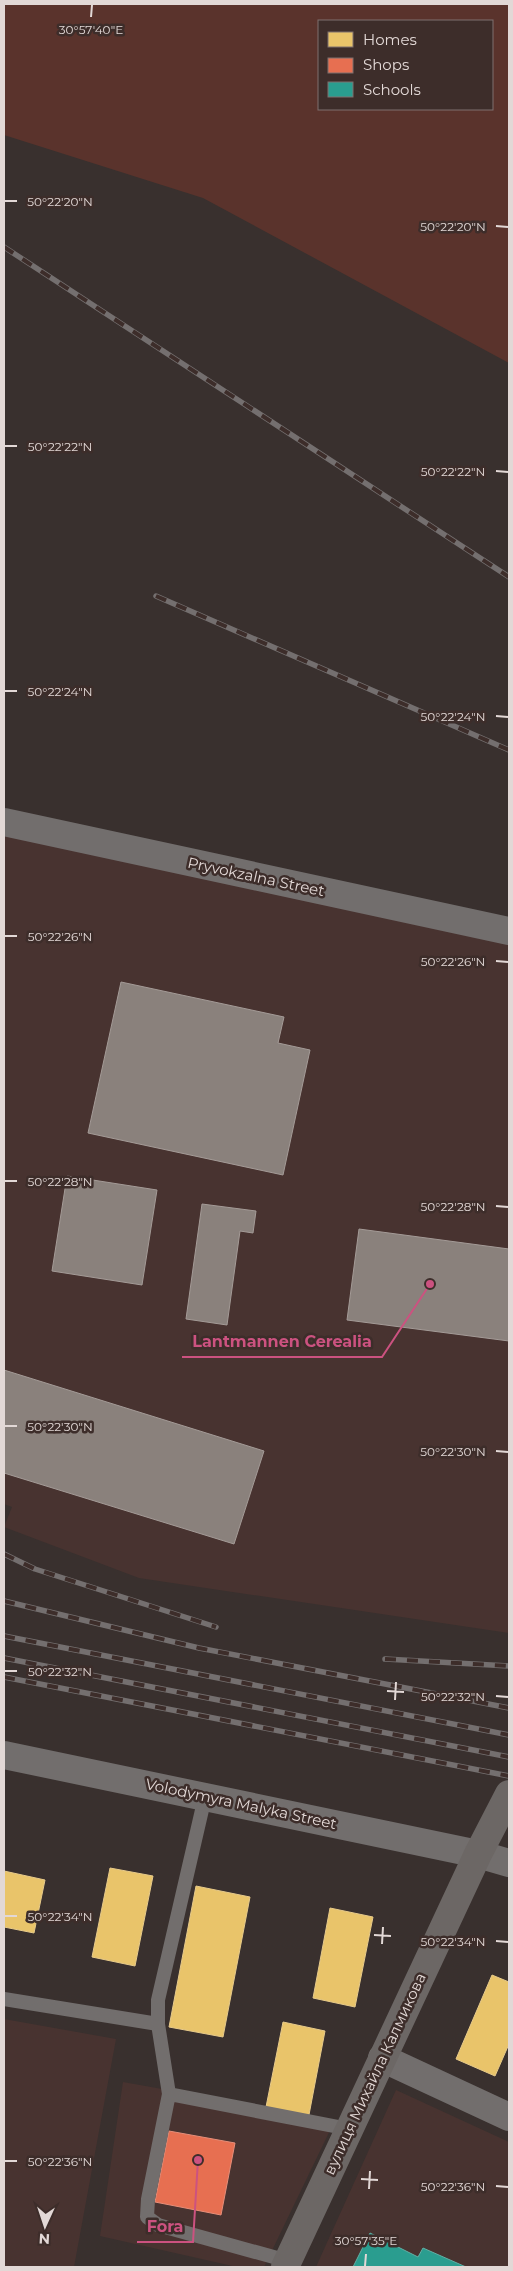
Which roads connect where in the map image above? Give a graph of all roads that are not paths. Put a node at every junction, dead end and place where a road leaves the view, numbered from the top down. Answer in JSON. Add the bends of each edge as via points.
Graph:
{"nodes":[{"id":1,"x":4,"y":822,"type":"edge"},
{"id":2,"x":509,"y":932,"type":"edge"},
{"id":3,"x":4,"y":1755,"type":"edge"},
{"id":4,"x":509,"y":1794,"type":"edge"},
{"id":5,"x":205,"y":1797,"type":"junction"},
{"id":6,"x":478,"y":1854,"type":"junction"},
{"id":7,"x":509,"y":1863,"type":"edge"},
{"id":8,"x":4,"y":1999,"type":"edge"},
{"id":9,"x":158,"y":2024,"type":"junction"},
{"id":10,"x":382,"y":2058,"type":"junction"},
{"id":11,"x":169,"y":2094,"type":"junction"},
{"id":12,"x":509,"y":2117,"type":"edge"},
{"id":13,"x":349,"y":2129,"type":"junction"},
{"id":14,"x":286,"y":2264,"type":"edge"}],
"edges":[{"from":1,"to":2,"type":"street","name":"Pryvokzalna Street"},
{"from":3,"to":5,"type":"street","name":"Volodymyra Malyka Street"},
{"from":4,"to":6,"type":"main road","name":"вулиця Михайла Калмикова"},
{"from":5,"to":6,"type":"street","name":"Volodymyra Malyka Street"},
{"from":5,"to":9,"type":"lane","via":[[164,1971],[158,2000]]},
{"from":6,"to":7,"type":"street","name":"Volodymyra Malyka Street"},
{"from":6,"to":10,"type":"main road","name":"вулиця Михайла Калмикова"},
{"from":8,"to":9,"type":"lane"},
{"from":9,"to":11,"type":"lane"},
{"from":10,"to":12,"type":"street"},
{"from":10,"to":13,"type":"main road","name":"вулиця Михайла Калмикова"},
{"from":11,"to":13,"type":"lane"},
{"from":11,"to":14,"type":"lane","via":[[147,2217],[158,2225]]},
{"from":13,"to":14,"type":"main road","name":"вулиця Михайла Калмикова"}]}
